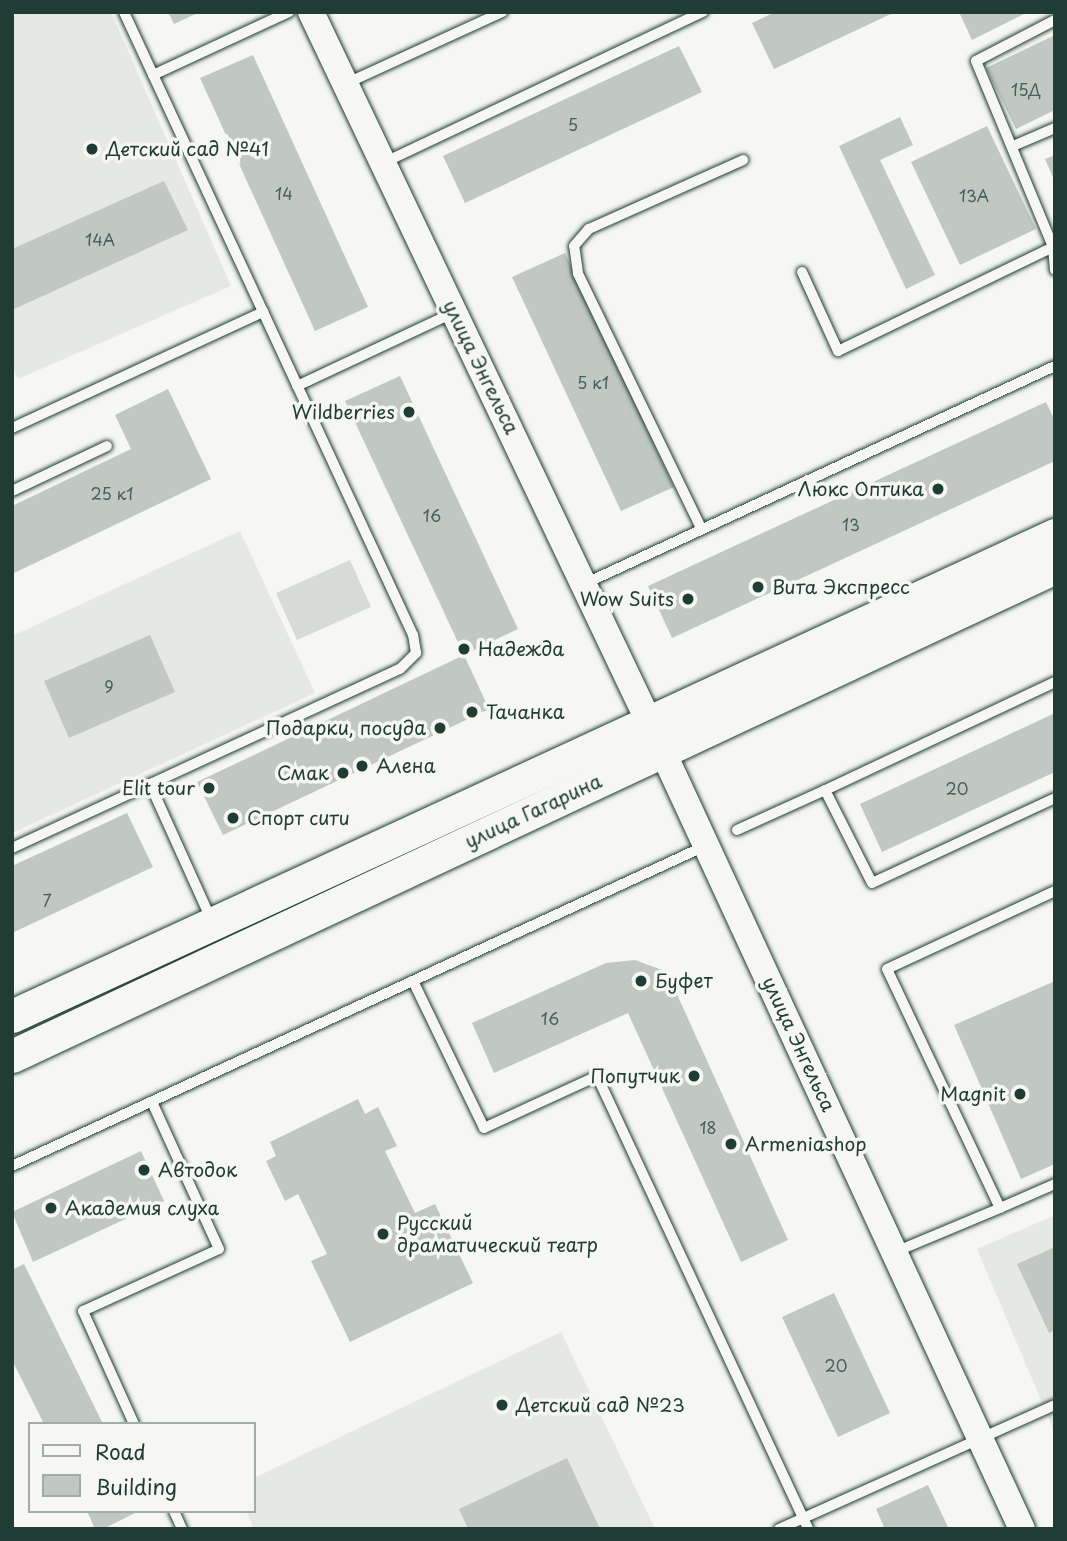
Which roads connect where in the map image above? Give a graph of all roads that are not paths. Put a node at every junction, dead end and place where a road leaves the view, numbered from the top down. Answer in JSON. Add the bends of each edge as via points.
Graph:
{"nodes":[{"id":1,"x":124,"y":12,"type":"edge"},
{"id":2,"x":289,"y":12,"type":"edge"},
{"id":3,"x":311,"y":12,"type":"edge"},
{"id":4,"x":502,"y":12,"type":"edge"},
{"id":5,"x":703,"y":12,"type":"edge"},
{"id":6,"x":1055,"y":20,"type":"edge"},
{"id":7,"x":153,"y":75,"type":"junction"},
{"id":8,"x":345,"y":83,"type":"junction"},
{"id":9,"x":1055,"y":128,"type":"edge"},
{"id":10,"x":1013,"y":146,"type":"junction"},
{"id":11,"x":743,"y":160,"type":"dead end"},
{"id":12,"x":383,"y":163,"type":"junction"},
{"id":13,"x":1053,"y":247,"type":"junction"},
{"id":14,"x":1055,"y":270,"type":"edge"},
{"id":15,"x":802,"y":272,"type":"dead end"},
{"id":16,"x":263,"y":312,"type":"junction"},
{"id":17,"x":454,"y":312,"type":"junction"},
{"id":18,"x":1055,"y":366,"type":"edge"},
{"id":19,"x":297,"y":386,"type":"junction"},
{"id":20,"x":12,"y":428,"type":"edge"},
{"id":21,"x":107,"y":446,"type":"dead end"},
{"id":22,"x":12,"y":491,"type":"edge"},
{"id":23,"x":701,"y":528,"type":"junction"},
{"id":24,"x":1055,"y":535,"type":"edge"},
{"id":25,"x":1055,"y":567,"type":"edge"},
{"id":26,"x":584,"y":584,"type":"junction"},
{"id":27,"x":1055,"y":682,"type":"edge"},
{"id":28,"x":656,"y":736,"type":"junction"},
{"id":29,"x":150,"y":784,"type":"junction"},
{"id":30,"x":825,"y":790,"type":"junction"},
{"id":31,"x":1055,"y":798,"type":"edge"},
{"id":32,"x":737,"y":830,"type":"dead end"},
{"id":33,"x":707,"y":845,"type":"junction"},
{"id":34,"x":12,"y":848,"type":"edge"},
{"id":35,"x":1055,"y":891,"type":"edge"},
{"id":36,"x":213,"y":923,"type":"junction"},
{"id":37,"x":413,"y":981,"type":"junction"},
{"id":38,"x":12,"y":1016,"type":"edge"},
{"id":39,"x":12,"y":1056,"type":"edge"},
{"id":40,"x":152,"y":1102,"type":"junction"},
{"id":41,"x":12,"y":1166,"type":"edge"},
{"id":42,"x":1055,"y":1184,"type":"edge"},
{"id":43,"x":1000,"y":1208,"type":"junction"},
{"id":44,"x":895,"y":1252,"type":"junction"},
{"id":45,"x":1055,"y":1405,"type":"edge"},
{"id":46,"x":133,"y":1422,"type":"edge"},
{"id":47,"x":982,"y":1441,"type":"junction"},
{"id":48,"x":175,"y":1513,"type":"edge"},
{"id":49,"x":802,"y":1518,"type":"junction"},
{"id":50,"x":182,"y":1529,"type":"edge"},
{"id":51,"x":779,"y":1529,"type":"edge"},
{"id":52,"x":808,"y":1529,"type":"edge"},
{"id":53,"x":1022,"y":1529,"type":"edge"}],
"edges":[{"from":1,"to":7,"type":"lane"},
{"from":2,"to":7,"type":"lane"},
{"from":3,"to":8,"type":"street","name":"улица Энгельса"},
{"from":4,"to":8,"type":"lane"},
{"from":5,"to":12,"type":"lane"},
{"from":6,"to":10,"type":"lane","via":[[976,61]]},
{"from":7,"to":16,"type":"lane"},
{"from":8,"to":12,"type":"street","name":"улица Энгельса"},
{"from":9,"to":10,"type":"lane"},
{"from":10,"to":13,"type":"lane"},
{"from":11,"to":23,"type":"lane","via":[[589,229],[574,246],[578,273]]},
{"from":12,"to":17,"type":"street","name":"улица Энгельса"},
{"from":13,"to":14,"type":"lane"},
{"from":13,"to":15,"type":"lane","via":[[838,351]]},
{"from":16,"to":19,"type":"lane"},
{"from":16,"to":20,"type":"lane"},
{"from":17,"to":19,"type":"lane"},
{"from":17,"to":26,"type":"street","name":"улица Энгельса"},
{"from":18,"to":23,"type":"lane"},
{"from":19,"to":29,"type":"lane","via":[[416,653],[400,669]]},
{"from":21,"to":22,"type":"lane"},
{"from":23,"to":26,"type":"lane"},
{"from":24,"to":28,"type":"main road","name":"улица Гагарина"},
{"from":25,"to":28,"type":"main road","name":"улица Гагарина"},
{"from":26,"to":28,"type":"street","name":"улица Энгельса"},
{"from":27,"to":30,"type":"lane"},
{"from":28,"to":33,"type":"street","name":"улица Энгельса"},
{"from":28,"to":36,"type":"main road","name":"улица Гагарина"},
{"from":28,"to":39,"type":"main road","name":"улица Гагарина"},
{"from":29,"to":34,"type":"lane"},
{"from":29,"to":36,"type":"lane"},
{"from":30,"to":31,"type":"lane","via":[[872,883]]},
{"from":30,"to":32,"type":"lane"},
{"from":33,"to":37,"type":"lane"},
{"from":33,"to":44,"type":"street","name":"улица Энгельса"},
{"from":35,"to":43,"type":"lane","via":[[887,969]]},
{"from":36,"to":38,"type":"main road","name":"улица Гагарина"},
{"from":37,"to":40,"type":"lane"},
{"from":37,"to":49,"type":"lane","via":[[484,1128],[597,1076]]},
{"from":40,"to":41,"type":"lane"},
{"from":40,"to":46,"type":"lane","via":[[219,1249],[83,1311]]},
{"from":42,"to":43,"type":"lane"},
{"from":43,"to":44,"type":"lane"},
{"from":44,"to":47,"type":"street","name":"улица Энгельса"},
{"from":45,"to":47,"type":"lane"},
{"from":47,"to":49,"type":"lane"},
{"from":47,"to":53,"type":"street","name":"улица Энгельса"},
{"from":48,"to":50,"type":"lane"},
{"from":49,"to":51,"type":"lane"},
{"from":49,"to":52,"type":"lane"}]}
